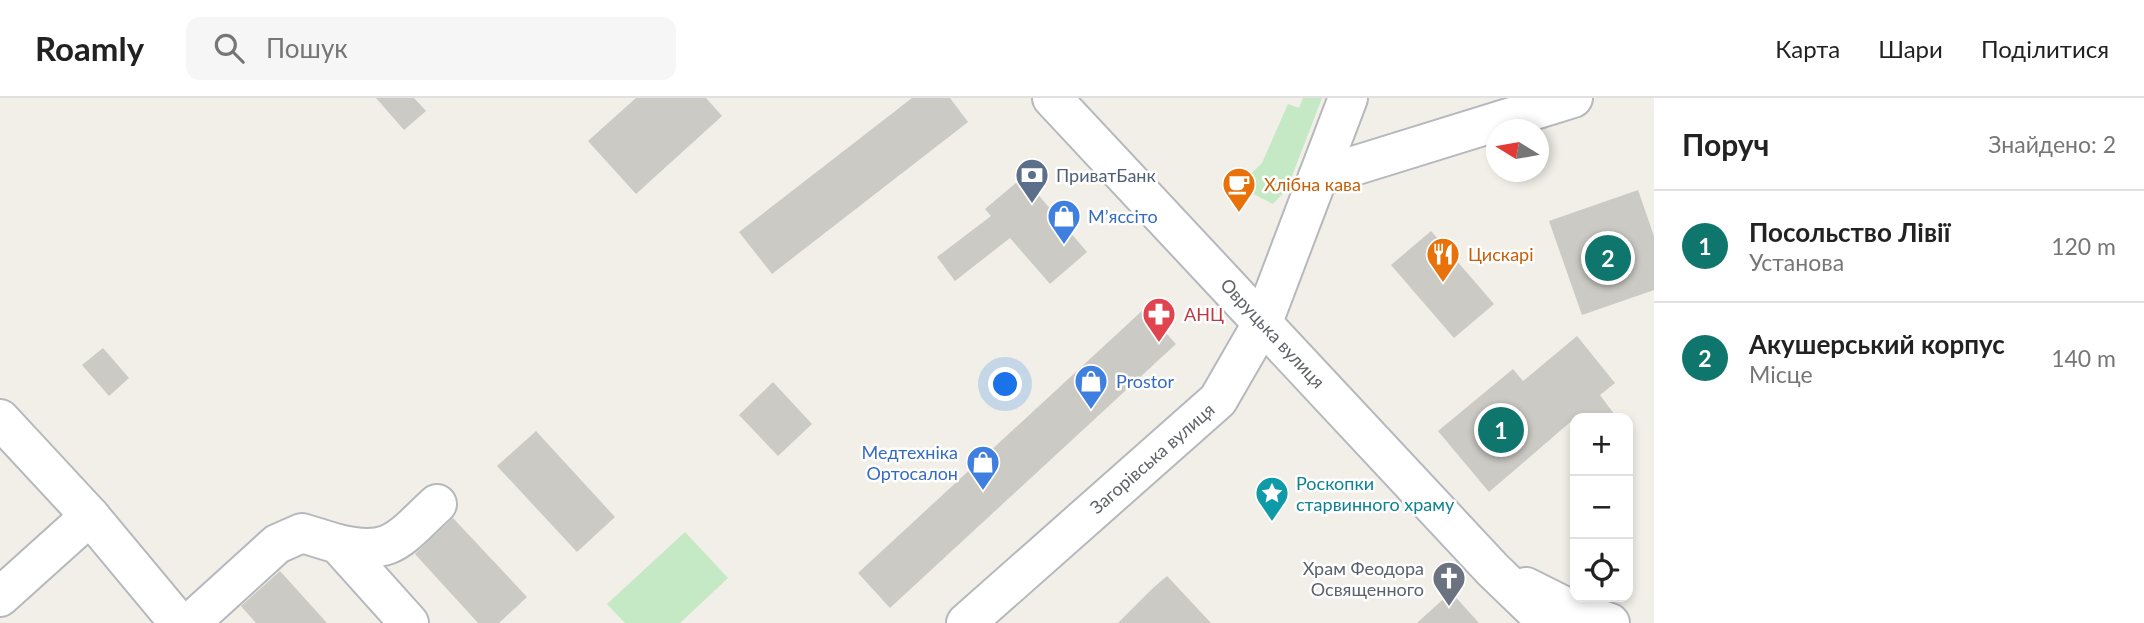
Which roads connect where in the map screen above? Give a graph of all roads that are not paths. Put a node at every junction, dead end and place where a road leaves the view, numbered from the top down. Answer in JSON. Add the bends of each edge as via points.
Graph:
{"nodes":[{"id":1,"x":1052,"y":98,"type":"edge"},
{"id":2,"x":1348,"y":98,"type":"edge"},
{"id":3,"x":1573,"y":98,"type":"edge"},
{"id":4,"x":1318,"y":177,"type":"junction"},
{"id":5,"x":1263,"y":322,"type":"junction"},
{"id":6,"x":0,"y":419,"type":"edge"},
{"id":7,"x":437,"y":504,"type":"dead end"},
{"id":8,"x":90,"y":516,"type":"junction"},
{"id":9,"x":338,"y":544,"type":"junction"},
{"id":10,"x":1493,"y":570,"type":"junction"},
{"id":11,"x":0,"y":597,"type":"edge"},
{"id":12,"x":179,"y":623,"type":"edge"},
{"id":13,"x":190,"y":623,"type":"edge"},
{"id":14,"x":409,"y":623,"type":"edge"},
{"id":15,"x":966,"y":623,"type":"edge"},
{"id":16,"x":1548,"y":623,"type":"edge"},
{"id":17,"x":1610,"y":623,"type":"edge"}],
"edges":[{"from":1,"to":5,"type":"street","name":"Овруцька вулиця"},
{"from":2,"to":4,"type":"street","name":"Загорівська вулиця"},
{"from":3,"to":4,"type":"street"},
{"from":4,"to":5,"type":"street","name":"Загорівська вулиця"},
{"from":5,"to":10,"type":"street","name":"Овруцька вулиця"},
{"from":5,"to":15,"type":"street","name":"Загорівська вулиця","via":[[1218,400]]},
{"from":6,"to":8,"type":"street"},
{"from":7,"to":9,"type":"street","via":[[397,542],[366,550]]},
{"from":8,"to":11,"type":"street"},
{"from":8,"to":12,"type":"street"},
{"from":9,"to":13,"type":"street","via":[[302,533],[277,544]]},
{"from":9,"to":14,"type":"street"},
{"from":10,"to":16,"type":"street","name":"Овруцька вулиця"},
{"from":10,"to":17,"type":"street","name":"Овруцька вулиця","via":[[1568,608]]}]}
